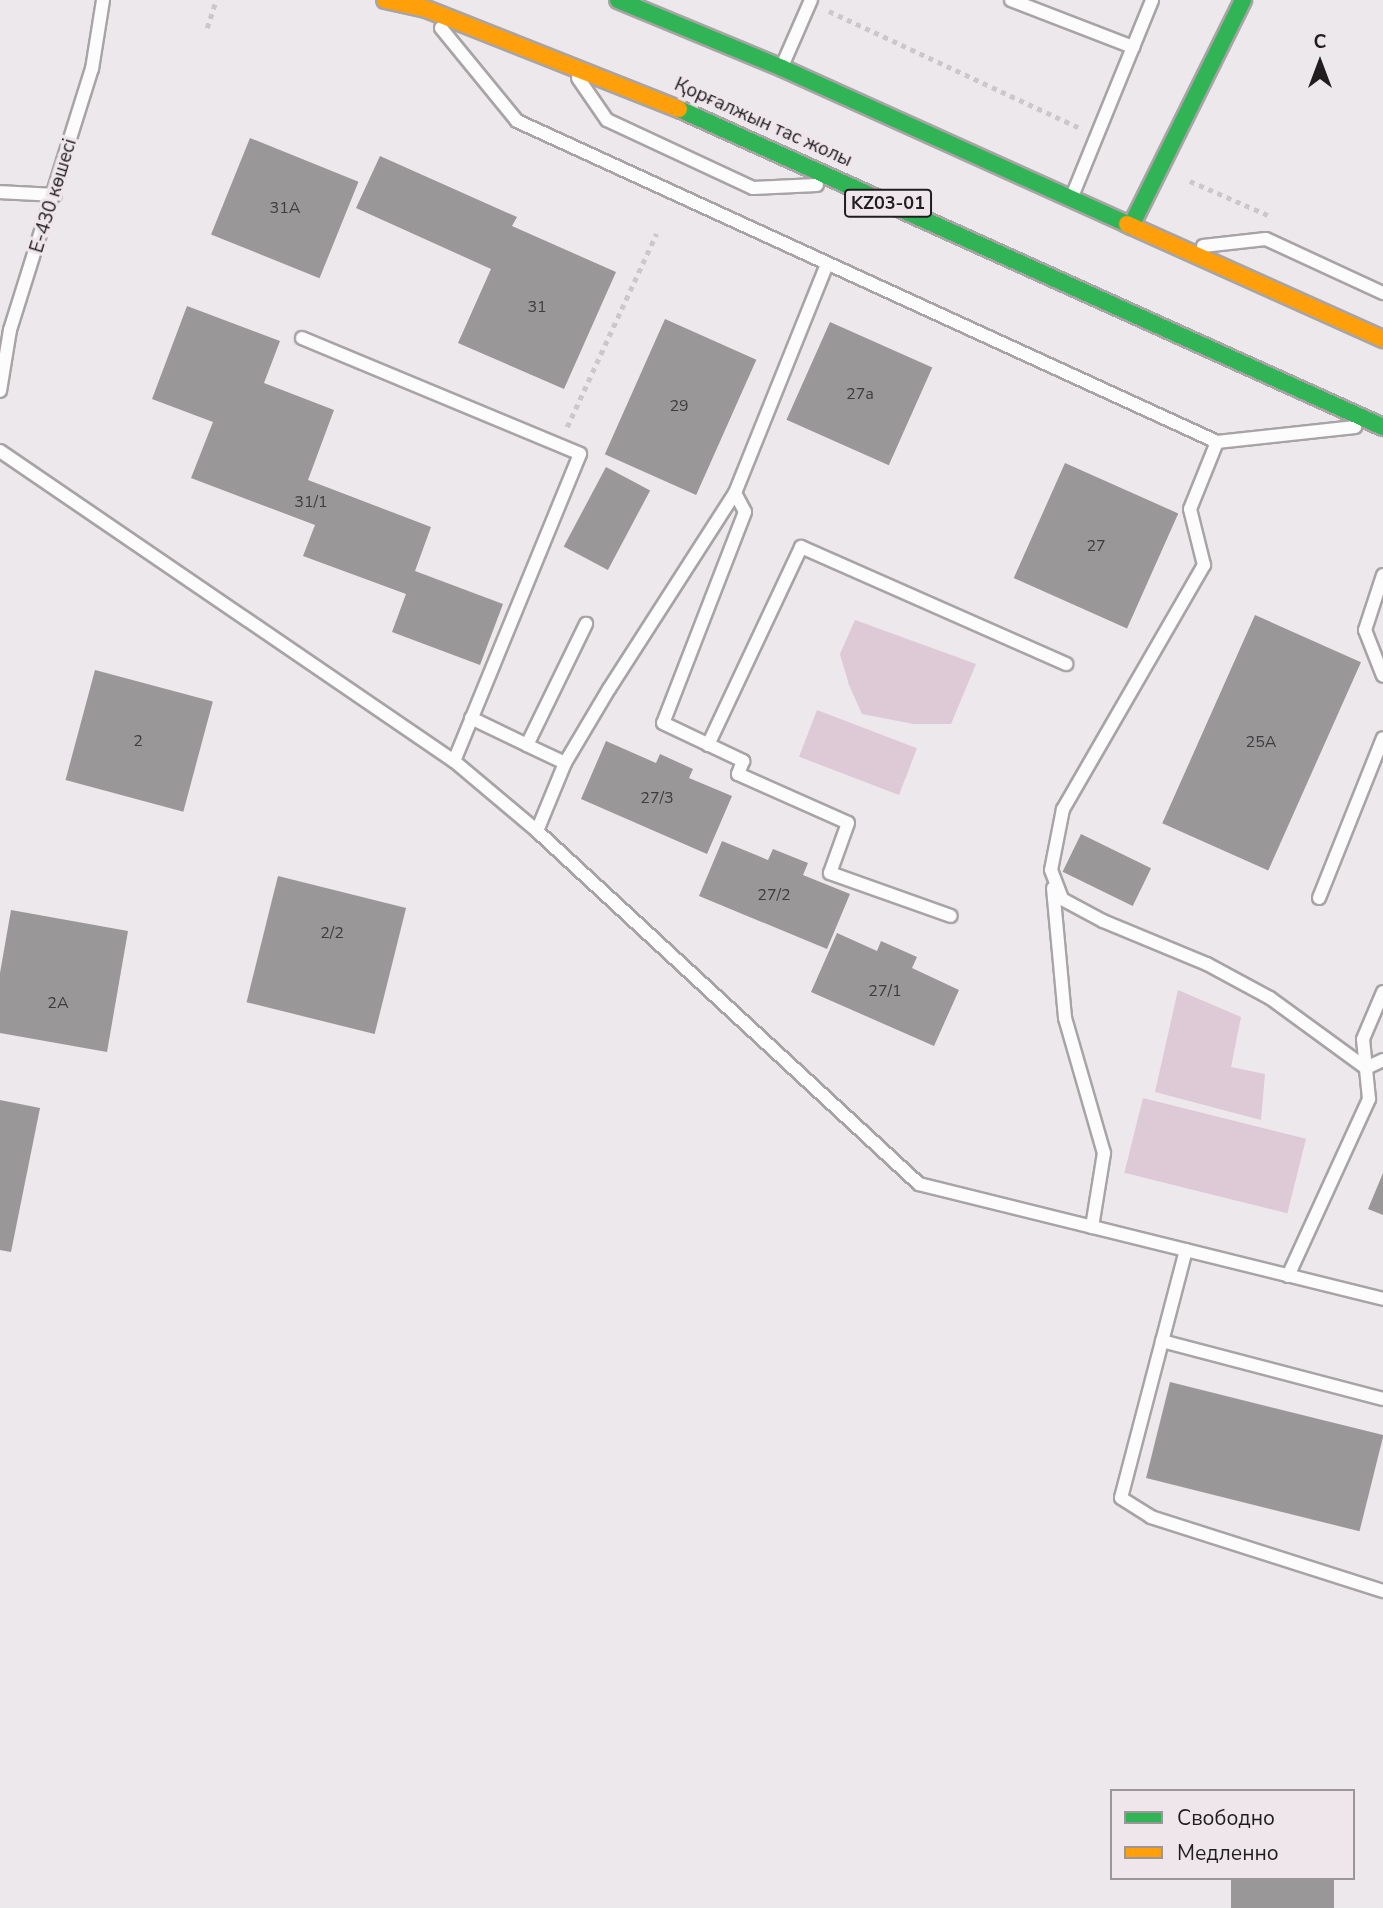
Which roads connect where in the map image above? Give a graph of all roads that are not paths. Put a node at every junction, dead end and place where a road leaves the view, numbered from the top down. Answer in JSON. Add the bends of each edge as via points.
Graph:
{"nodes":[{"id":1,"x":103,"y":0,"type":"edge"},
{"id":2,"x":385,"y":0,"type":"edge"},
{"id":3,"x":618,"y":0,"type":"edge"},
{"id":4,"x":1010,"y":0,"type":"edge"},
{"id":5,"x":1243,"y":0,"type":"edge"},
{"id":6,"x":810,"y":1,"type":"edge"},
{"id":7,"x":1151,"y":1,"type":"edge"},
{"id":8,"x":426,"y":9,"type":"junction"},
{"id":9,"x":1133,"y":47,"type":"junction"},
{"id":10,"x":568,"y":64,"type":"junction"},
{"id":11,"x":782,"y":68,"type":"junction"},
{"id":12,"x":847,"y":184,"type":"junction"},
{"id":13,"x":0,"y":192,"type":"edge"},
{"id":14,"x":55,"y":195,"type":"junction"},
{"id":15,"x":1071,"y":200,"type":"junction"},
{"id":16,"x":1131,"y":226,"type":"junction"},
{"id":17,"x":1181,"y":248,"type":"junction"},
{"id":18,"x":827,"y":264,"type":"junction"},
{"id":19,"x":1383,"y":293,"type":"edge"},
{"id":20,"x":5,"y":333,"type":"edge"},
{"id":21,"x":302,"y":338,"type":"dead end"},
{"id":22,"x":1383,"y":339,"type":"edge"},
{"id":23,"x":0,"y":391,"type":"edge"},
{"id":24,"x":1380,"y":426,"type":"edge"},
{"id":25,"x":1217,"y":442,"type":"junction"},
{"id":26,"x":0,"y":451,"type":"edge"},
{"id":27,"x":735,"y":493,"type":"junction"},
{"id":28,"x":1383,"y":575,"type":"edge"},
{"id":29,"x":586,"y":624,"type":"dead end"},
{"id":30,"x":1066,"y":664,"type":"dead end"},
{"id":31,"x":1383,"y":676,"type":"edge"},
{"id":32,"x":471,"y":718,"type":"junction"},
{"id":33,"x":1383,"y":738,"type":"edge"},
{"id":34,"x":527,"y":745,"type":"junction"},
{"id":35,"x":708,"y":745,"type":"junction"},
{"id":36,"x":454,"y":761,"type":"junction"},
{"id":37,"x":565,"y":763,"type":"junction"},
{"id":38,"x":537,"y":831,"type":"junction"},
{"id":39,"x":1051,"y":870,"type":"junction"},
{"id":40,"x":1319,"y":898,"type":"dead end"},
{"id":41,"x":951,"y":916,"type":"dead end"},
{"id":42,"x":1383,"y":992,"type":"edge"},
{"id":43,"x":1383,"y":1060,"type":"edge"},
{"id":44,"x":1366,"y":1068,"type":"junction"},
{"id":45,"x":1092,"y":1227,"type":"junction"},
{"id":46,"x":1186,"y":1250,"type":"junction"},
{"id":47,"x":1288,"y":1276,"type":"junction"},
{"id":48,"x":1383,"y":1299,"type":"edge"},
{"id":49,"x":1162,"y":1340,"type":"junction"},
{"id":50,"x":1383,"y":1399,"type":"edge"},
{"id":51,"x":1383,"y":1591,"type":"edge"}],
"edges":[{"from":1,"to":14,"type":"lane","name":"Е-430 көшесі","via":[[92,69]]},
{"from":2,"to":8,"type":"main road","name":"Қорғалжын тас жолы","number":"KZ03-01"},
{"from":3,"to":11,"type":"main road"},
{"from":4,"to":9,"type":"lane"},
{"from":5,"to":16,"type":"main road"},
{"from":6,"to":11,"type":"lane"},
{"from":7,"to":9,"type":"lane"},
{"from":8,"to":10,"type":"main road","name":"Қорғалжын тас жолы","number":"KZ03-01"},
{"from":8,"to":18,"type":"lane","via":[[517,121]]},
{"from":9,"to":15,"type":"lane"},
{"from":10,"to":12,"type":"main road","name":"Қорғалжын тас жолы","number":"KZ03-01","via":[[635,89]]},
{"from":10,"to":12,"type":"lane","via":[[607,120],[753,188]]},
{"from":11,"to":15,"type":"main road"},
{"from":12,"to":24,"type":"main road","name":"Қорғалжын тас жолы","number":"KZ03-01"},
{"from":13,"to":14,"type":"lane"},
{"from":14,"to":20,"type":"lane","name":"Е-430 көшесі"},
{"from":15,"to":16,"type":"main road"},
{"from":16,"to":17,"type":"main road"},
{"from":17,"to":19,"type":"lane","via":[[1266,239]]},
{"from":17,"to":22,"type":"main road"},
{"from":18,"to":25,"type":"lane"},
{"from":18,"to":27,"type":"lane"},
{"from":20,"to":23,"type":"lane","name":"Е-430 көшесі"},
{"from":21,"to":32,"type":"lane","via":[[580,454]]},
{"from":24,"to":25,"type":"lane"},
{"from":25,"to":39,"type":"lane","via":[[1190,509],[1204,565],[1063,809]]},
{"from":26,"to":36,"type":"lane"},
{"from":27,"to":35,"type":"lane","via":[[745,512],[663,723]]},
{"from":27,"to":37,"type":"lane"},
{"from":28,"to":31,"type":"lane","via":[[1365,629]]},
{"from":29,"to":34,"type":"lane"},
{"from":30,"to":35,"type":"lane","via":[[801,547]]},
{"from":32,"to":34,"type":"lane"},
{"from":32,"to":36,"type":"lane"},
{"from":33,"to":40,"type":"lane"},
{"from":34,"to":37,"type":"lane"},
{"from":35,"to":41,"type":"lane","via":[[743,761],[738,774],[848,823],[830,873]]},
{"from":36,"to":38,"type":"lane"},
{"from":37,"to":38,"type":"lane"},
{"from":38,"to":45,"type":"lane","via":[[919,1184]]},
{"from":39,"to":44,"type":"lane","via":[[1062,899],[1207,964],[1270,998]]},
{"from":39,"to":45,"type":"lane","via":[[1065,1018],[1104,1153]]},
{"from":42,"to":44,"type":"lane","via":[[1363,1039]]},
{"from":43,"to":44,"type":"lane"},
{"from":44,"to":47,"type":"lane","via":[[1369,1099]]},
{"from":45,"to":46,"type":"lane"},
{"from":46,"to":47,"type":"lane"},
{"from":46,"to":49,"type":"lane"},
{"from":47,"to":48,"type":"lane"},
{"from":49,"to":50,"type":"lane"},
{"from":49,"to":51,"type":"lane","via":[[1121,1498],[1151,1517]]}]}
